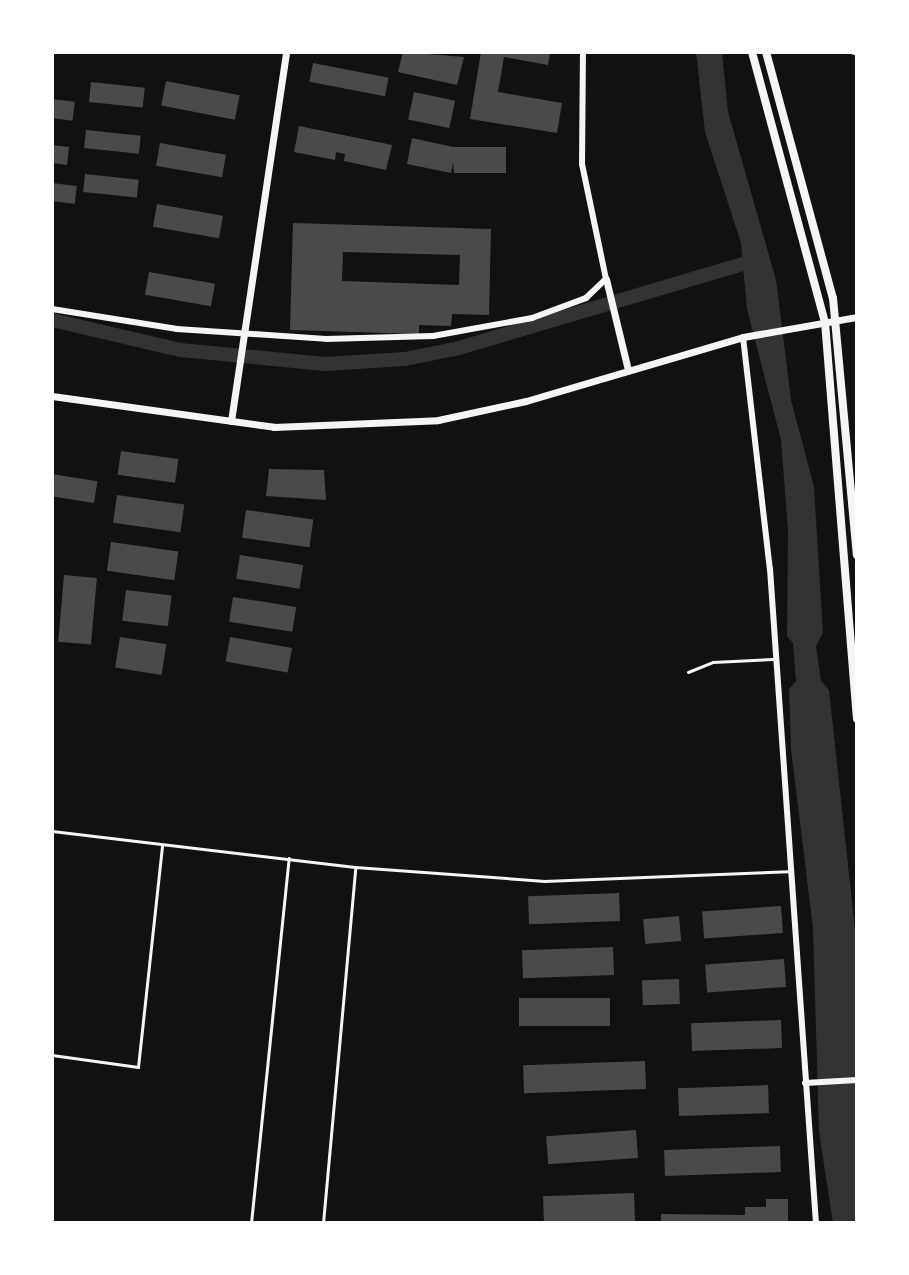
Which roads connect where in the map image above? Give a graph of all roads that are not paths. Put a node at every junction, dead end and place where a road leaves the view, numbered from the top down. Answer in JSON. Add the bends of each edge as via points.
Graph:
{"nodes":[{"id":1,"x":286,"y":52,"type":"edge"},
{"id":2,"x":583,"y":52,"type":"edge"},
{"id":3,"x":752,"y":52,"type":"edge"},
{"id":4,"x":766,"y":52,"type":"edge"},
{"id":5,"x":851,"y":52,"type":"edge"},
{"id":6,"x":857,"y":54,"type":"edge"},
{"id":7,"x":606,"y":279,"type":"junction"},
{"id":8,"x":52,"y":309,"type":"edge"},
{"id":9,"x":857,"y":317,"type":"edge"},
{"id":10,"x":837,"y":321,"type":"junction"},
{"id":11,"x":825,"y":322,"type":"junction"},
{"id":12,"x":245,"y":333,"type":"junction"},
{"id":13,"x":743,"y":337,"type":"junction"},
{"id":14,"x":628,"y":370,"type":"junction"},
{"id":15,"x":52,"y":396,"type":"edge"},
{"id":16,"x":231,"y":421,"type":"junction"},
{"id":17,"x":857,"y":555,"type":"edge"},
{"id":18,"x":854,"y":658,"type":"edge"},
{"id":19,"x":773,"y":659,"type":"junction"},
{"id":20,"x":688,"y":672,"type":"dead end"},
{"id":21,"x":857,"y":719,"type":"edge"},
{"id":22,"x":52,"y":831,"type":"edge"},
{"id":23,"x":162,"y":846,"type":"junction"},
{"id":24,"x":289,"y":858,"type":"junction"},
{"id":25,"x":355,"y":867,"type":"junction"},
{"id":26,"x":789,"y":871,"type":"junction"},
{"id":27,"x":52,"y":1055,"type":"edge"},
{"id":28,"x":857,"y":1080,"type":"edge"},
{"id":29,"x":805,"y":1083,"type":"junction"},
{"id":30,"x":251,"y":1223,"type":"edge"},
{"id":31,"x":323,"y":1223,"type":"edge"},
{"id":32,"x":816,"y":1223,"type":"edge"}],
"edges":[{"from":1,"to":12,"type":"street"},
{"from":2,"to":7,"type":"street","via":[[582,164]]},
{"from":3,"to":11,"type":"main road"},
{"from":4,"to":10,"type":"main road"},
{"from":5,"to":6,"type":"lane"},
{"from":7,"to":12,"type":"street","via":[[586,298],[532,318],[433,336],[326,339]]},
{"from":7,"to":14,"type":"street"},
{"from":8,"to":12,"type":"street","via":[[177,329]]},
{"from":9,"to":10,"type":"street"},
{"from":10,"to":11,"type":"street"},
{"from":10,"to":17,"type":"main road"},
{"from":11,"to":13,"type":"street"},
{"from":11,"to":18,"type":"main road"},
{"from":12,"to":16,"type":"street"},
{"from":13,"to":14,"type":"street"},
{"from":13,"to":19,"type":"street","via":[[770,569]]},
{"from":14,"to":16,"type":"street","via":[[438,420],[309,428]]},
{"from":15,"to":16,"type":"street"},
{"from":18,"to":21,"type":"main road"},
{"from":19,"to":20,"type":"lane","via":[[713,662]]},
{"from":19,"to":26,"type":"street"},
{"from":22,"to":23,"type":"lane"},
{"from":23,"to":24,"type":"lane"},
{"from":23,"to":27,"type":"lane","via":[[138,1067]]},
{"from":24,"to":25,"type":"lane"},
{"from":24,"to":30,"type":"lane"},
{"from":25,"to":26,"type":"lane","via":[[544,881]]},
{"from":25,"to":31,"type":"lane"},
{"from":26,"to":29,"type":"street"},
{"from":28,"to":29,"type":"street"},
{"from":29,"to":32,"type":"street"}]}
